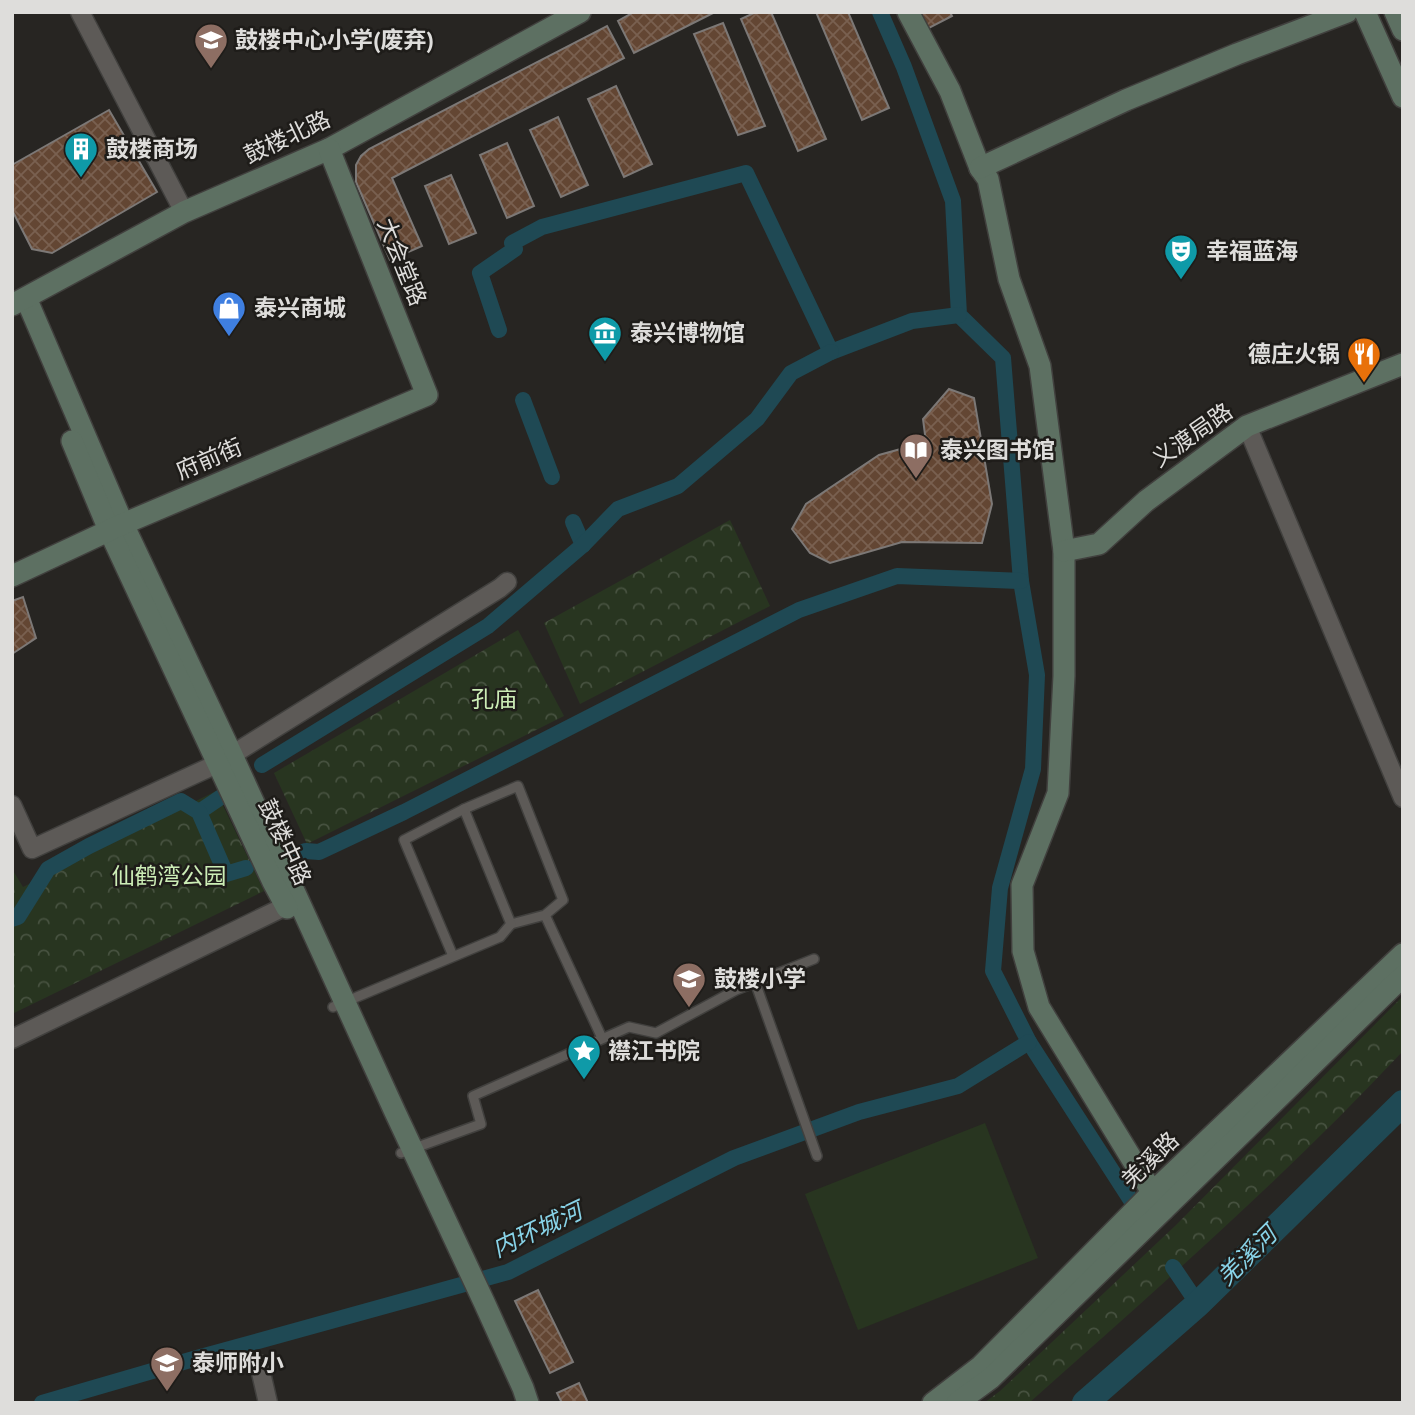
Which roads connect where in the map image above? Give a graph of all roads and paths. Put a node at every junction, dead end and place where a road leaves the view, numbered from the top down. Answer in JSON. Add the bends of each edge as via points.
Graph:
{"nodes":[{"id":1,"x":80,"y":12,"type":"edge"},
{"id":2,"x":580,"y":12,"type":"edge"},
{"id":3,"x":908,"y":12,"type":"edge"},
{"id":4,"x":1347,"y":12,"type":"edge"},
{"id":5,"x":1365,"y":12,"type":"edge"},
{"id":6,"x":1395,"y":12,"type":"edge"},
{"id":7,"x":1403,"y":30,"type":"edge"},
{"id":8,"x":1403,"y":97,"type":"edge"},
{"id":9,"x":329,"y":149,"type":"junction"},
{"id":10,"x":980,"y":168,"type":"junction"},
{"id":11,"x":184,"y":212,"type":"junction"},
{"id":12,"x":16,"y":302,"type":"edge"},
{"id":13,"x":1403,"y":364,"type":"edge"},
{"id":14,"x":427,"y":395,"type":"joint"},
{"id":15,"x":1247,"y":426,"type":"junction"},
{"id":16,"x":116,"y":527,"type":"junction"},
{"id":17,"x":1064,"y":551,"type":"junction"},
{"id":18,"x":12,"y":576,"type":"edge"},
{"id":19,"x":507,"y":582,"type":"dead end"},
{"id":20,"x":225,"y":759,"type":"junction"},
{"id":21,"x":1403,"y":798,"type":"edge"},
{"id":22,"x":12,"y":805,"type":"edge"},
{"id":23,"x":464,"y":809,"type":"junction"},
{"id":24,"x":286,"y":906,"type":"junction"},
{"id":25,"x":545,"y":915,"type":"junction"},
{"id":26,"x":511,"y":924,"type":"junction"},
{"id":27,"x":1403,"y":954,"type":"edge"},
{"id":28,"x":453,"y":956,"type":"junction"},
{"id":29,"x":814,"y":959,"type":"dead end"},
{"id":30,"x":1403,"y":976,"type":"edge"},
{"id":31,"x":755,"y":982,"type":"junction"},
{"id":32,"x":338,"y":1004,"type":"junction"},
{"id":33,"x":603,"y":1038,"type":"junction"},
{"id":34,"x":12,"y":1039,"type":"edge"},
{"id":35,"x":407,"y":1151,"type":"junction"},
{"id":36,"x":817,"y":1156,"type":"dead end"},
{"id":37,"x":1158,"y":1201,"type":"junction"},
{"id":38,"x":471,"y":1286,"type":"junction"},
{"id":39,"x":259,"y":1364,"type":"dead end"},
{"id":40,"x":268,"y":1403,"type":"edge"},
{"id":41,"x":514,"y":1403,"type":"edge"},
{"id":42,"x":528,"y":1403,"type":"edge"},
{"id":43,"x":933,"y":1403,"type":"edge"},
{"id":44,"x":957,"y":1403,"type":"edge"}],
"edges":[{"from":1,"to":11,"type":"street"},
{"from":2,"to":9,"type":"street","name":"鼓楼北路"},
{"from":3,"to":10,"type":"street","via":[[950,91]]},
{"from":4,"to":10,"type":"street","via":[[1126,100]]},
{"from":5,"to":8,"type":"street"},
{"from":6,"to":7,"type":"street"},
{"from":9,"to":11,"type":"street","name":"鼓楼北路"},
{"from":9,"to":14,"type":"street","name":"大会堂路"},
{"from":10,"to":17,"type":"street","via":[[988,179],[1010,279],[1040,366]]},
{"from":11,"to":12,"type":"street","name":"鼓楼北路"},
{"from":12,"to":16,"type":"street","name":"鼓楼中路"},
{"from":13,"to":15,"type":"street","name":"义渡局路"},
{"from":14,"to":16,"type":"street","name":"府前街"},
{"from":15,"to":17,"type":"street","name":"义渡局路","via":[[1146,501],[1099,544]]},
{"from":15,"to":21,"type":"street"},
{"from":16,"to":18,"type":"street","name":"府前街"},
{"from":16,"to":20,"type":"street","name":"鼓楼中路"},
{"from":17,"to":37,"type":"street","via":[[1058,793],[1023,885],[1023,951],[1039,1007]]},
{"from":19,"to":20,"type":"street"},
{"from":20,"to":22,"type":"street","via":[[32,849]]},
{"from":20,"to":24,"type":"street","name":"鼓楼中路"},
{"from":20,"to":32,"type":"street"},
{"from":23,"to":25,"type":"lane","via":[[517,786],[563,900]]},
{"from":23,"to":26,"type":"lane"},
{"from":23,"to":28,"type":"lane","via":[[404,840]]},
{"from":24,"to":32,"type":"street","name":"鼓楼中路"},
{"from":24,"to":34,"type":"street"},
{"from":25,"to":26,"type":"lane"},
{"from":25,"to":33,"type":"lane"},
{"from":26,"to":28,"type":"lane","via":[[500,937]]},
{"from":27,"to":37,"type":"street","name":"羌溪路"},
{"from":28,"to":32,"type":"lane"},
{"from":29,"to":31,"type":"lane"},
{"from":30,"to":37,"type":"street","name":"羌溪路"},
{"from":31,"to":33,"type":"lane","via":[[656,1033],[629,1027]]},
{"from":31,"to":36,"type":"lane"},
{"from":32,"to":35,"type":"street","name":"鼓楼中路"},
{"from":33,"to":35,"type":"lane","via":[[473,1096],[481,1124]]},
{"from":35,"to":38,"type":"street","name":"鼓楼中路"},
{"from":37,"to":43,"type":"street","name":"羌溪路","via":[[981,1366]]},
{"from":37,"to":44,"type":"street","name":"羌溪路","via":[[990,1378]]},
{"from":38,"to":41,"type":"street","name":"鼓楼中路"},
{"from":38,"to":42,"type":"street"},
{"from":39,"to":40,"type":"street"}]}
